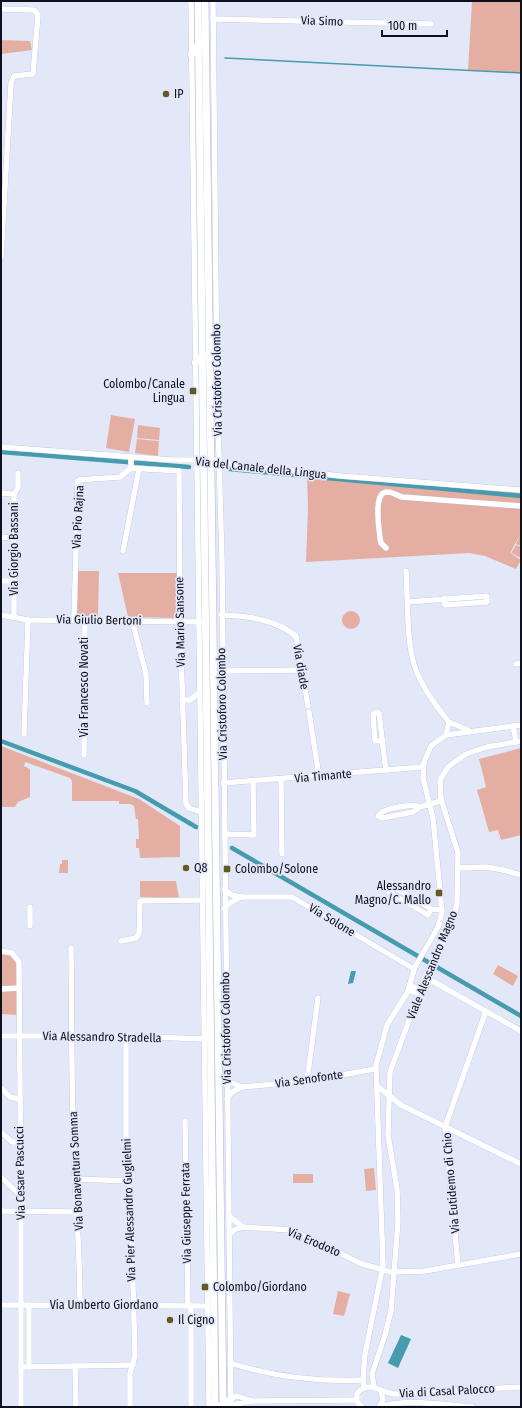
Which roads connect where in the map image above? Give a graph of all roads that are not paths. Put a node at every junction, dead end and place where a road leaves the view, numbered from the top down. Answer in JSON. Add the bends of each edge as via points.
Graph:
{"nodes":[{"id":1,"x":191,"y":1,"type":"edge"},
{"id":2,"x":198,"y":1,"type":"edge"},
{"id":3,"x":205,"y":1,"type":"edge"},
{"id":4,"x":213,"y":1,"type":"edge"},
{"id":5,"x":1,"y":9,"type":"edge"},
{"id":6,"x":213,"y":19,"type":"junction"},
{"id":7,"x":431,"y":24,"type":"dead end"},
{"id":8,"x":199,"y":43,"type":"junction"},
{"id":9,"x":191,"y":55,"type":"junction"},
{"id":10,"x":4,"y":135,"type":"edge"},
{"id":11,"x":1,"y":257,"type":"edge"},
{"id":12,"x":203,"y":355,"type":"junction"},
{"id":13,"x":195,"y":363,"type":"junction"},
{"id":14,"x":1,"y":447,"type":"edge"},
{"id":15,"x":131,"y":457,"type":"junction"},
{"id":16,"x":204,"y":459,"type":"junction"},
{"id":17,"x":219,"y":461,"type":"junction"},
{"id":18,"x":131,"y":467,"type":"junction"},
{"id":19,"x":139,"y":469,"type":"junction"},
{"id":20,"x":18,"y":474,"type":"dead end"},
{"id":21,"x":521,"y":490,"type":"edge"},
{"id":22,"x":1,"y":493,"type":"edge"},
{"id":23,"x":14,"y":494,"type":"junction"},
{"id":24,"x":521,"y":506,"type":"edge"},
{"id":25,"x":1,"y":537,"type":"edge"},
{"id":26,"x":14,"y":538,"type":"junction"},
{"id":27,"x":386,"y":548,"type":"dead end"},
{"id":28,"x":123,"y":551,"type":"dead end"},
{"id":29,"x":222,"y":560,"type":"junction"},
{"id":30,"x":213,"y":570,"type":"junction"},
{"id":31,"x":406,"y":571,"type":"dead end"},
{"id":32,"x":1,"y":581,"type":"edge"},
{"id":33,"x":14,"y":581,"type":"junction"},
{"id":34,"x":444,"y":598,"type":"junction"},
{"id":35,"x":408,"y":602,"type":"junction"},
{"id":36,"x":1,"y":615,"type":"edge"},
{"id":37,"x":14,"y":617,"type":"junction"},
{"id":38,"x":221,"y":617,"type":"junction"},
{"id":39,"x":74,"y":619,"type":"junction"},
{"id":40,"x":28,"y":620,"type":"junction"},
{"id":41,"x":85,"y":620,"type":"junction"},
{"id":42,"x":132,"y":620,"type":"junction"},
{"id":43,"x":180,"y":621,"type":"junction"},
{"id":44,"x":198,"y":622,"type":"junction"},
{"id":45,"x":210,"y":623,"type":"junction"},
{"id":46,"x":301,"y":670,"type":"junction"},
{"id":47,"x":226,"y":671,"type":"dead end"},
{"id":48,"x":199,"y":693,"type":"junction"},
{"id":49,"x":182,"y":700,"type":"junction"},
{"id":50,"x":147,"y":702,"type":"dead end"},
{"id":51,"x":379,"y":713,"type":"dead end"},
{"id":52,"x":449,"y":722,"type":"junction"},
{"id":53,"x":521,"y":725,"type":"edge"},
{"id":54,"x":514,"y":726,"type":"junction"},
{"id":55,"x":470,"y":731,"type":"junction"},
{"id":56,"x":24,"y":734,"type":"dead end"},
{"id":57,"x":446,"y":735,"type":"junction"},
{"id":58,"x":518,"y":741,"type":"edge"},
{"id":59,"x":84,"y":755,"type":"dead end"},
{"id":60,"x":423,"y":767,"type":"junction"},
{"id":61,"x":386,"y":771,"type":"junction"},
{"id":62,"x":319,"y":776,"type":"junction"},
{"id":63,"x":281,"y":779,"type":"junction"},
{"id":64,"x":253,"y":782,"type":"junction"},
{"id":65,"x":223,"y":783,"type":"junction"},
{"id":66,"x":441,"y":801,"type":"junction"},
{"id":67,"x":430,"y":804,"type":"junction"},
{"id":68,"x":420,"y":807,"type":"junction"},
{"id":69,"x":209,"y":809,"type":"junction"},
{"id":70,"x":201,"y":812,"type":"junction"},
{"id":71,"x":201,"y":821,"type":"junction"},
{"id":72,"x":224,"y":834,"type":"junction"},
{"id":73,"x":282,"y":854,"type":"dead end"},
{"id":74,"x":458,"y":868,"type":"junction"},
{"id":75,"x":521,"y":875,"type":"edge"},
{"id":76,"x":224,"y":889,"type":"junction"},
{"id":77,"x":241,"y":897,"type":"junction"},
{"id":78,"x":202,"y":900,"type":"junction"},
{"id":79,"x":30,"y":907,"type":"dead end"},
{"id":80,"x":224,"y":909,"type":"junction"},
{"id":81,"x":431,"y":909,"type":"junction"},
{"id":82,"x":442,"y":910,"type":"junction"},
{"id":83,"x":30,"y":926,"type":"dead end"},
{"id":84,"x":121,"y":941,"type":"dead end"},
{"id":85,"x":71,"y":948,"type":"dead end"},
{"id":86,"x":1,"y":951,"type":"edge"},
{"id":87,"x":415,"y":967,"type":"junction"},
{"id":88,"x":426,"y":975,"type":"junction"},
{"id":89,"x":19,"y":988,"type":"junction"},
{"id":90,"x":409,"y":988,"type":"junction"},
{"id":91,"x":1,"y":989,"type":"edge"},
{"id":92,"x":421,"y":991,"type":"junction"},
{"id":93,"x":318,"y":998,"type":"dead end"},
{"id":94,"x":486,"y":1011,"type":"junction"},
{"id":95,"x":521,"y":1031,"type":"edge"},
{"id":96,"x":1,"y":1036,"type":"edge"},
{"id":97,"x":19,"y":1036,"type":"junction"},
{"id":98,"x":72,"y":1036,"type":"junction"},
{"id":99,"x":126,"y":1036,"type":"junction"},
{"id":100,"x":203,"y":1039,"type":"junction"},
{"id":101,"x":375,"y":1069,"type":"junction"},
{"id":102,"x":226,"y":1077,"type":"junction"},
{"id":103,"x":307,"y":1080,"type":"junction"},
{"id":104,"x":377,"y":1086,"type":"junction"},
{"id":105,"x":1,"y":1088,"type":"edge"},
{"id":106,"x":242,"y":1088,"type":"junction"},
{"id":107,"x":389,"y":1095,"type":"junction"},
{"id":108,"x":19,"y":1099,"type":"junction"},
{"id":109,"x":227,"y":1099,"type":"junction"},
{"id":110,"x":185,"y":1121,"type":"dead end"},
{"id":111,"x":445,"y":1127,"type":"junction"},
{"id":112,"x":1,"y":1132,"type":"edge"},
{"id":113,"x":19,"y":1142,"type":"junction"},
{"id":114,"x":521,"y":1164,"type":"edge"},
{"id":115,"x":1,"y":1177,"type":"edge"},
{"id":116,"x":75,"y":1179,"type":"junction"},
{"id":117,"x":130,"y":1181,"type":"junction"},
{"id":118,"x":21,"y":1196,"type":"junction"},
{"id":119,"x":1,"y":1211,"type":"edge"},
{"id":120,"x":21,"y":1211,"type":"junction"},
{"id":121,"x":78,"y":1212,"type":"junction"},
{"id":122,"x":229,"y":1216,"type":"junction"},
{"id":123,"x":243,"y":1227,"type":"junction"},
{"id":124,"x":229,"y":1235,"type":"junction"},
{"id":125,"x":521,"y":1254,"type":"edge"},
{"id":126,"x":458,"y":1265,"type":"junction"},
{"id":127,"x":383,"y":1271,"type":"junction"},
{"id":128,"x":394,"y":1273,"type":"junction"},
{"id":129,"x":215,"y":1284,"type":"junction"},
{"id":130,"x":207,"y":1295,"type":"junction"},
{"id":131,"x":1,"y":1305,"type":"edge"},
{"id":132,"x":21,"y":1305,"type":"junction"},
{"id":133,"x":29,"y":1305,"type":"junction"},
{"id":134,"x":132,"y":1305,"type":"junction"},
{"id":135,"x":80,"y":1306,"type":"junction"},
{"id":136,"x":189,"y":1306,"type":"junction"},
{"id":137,"x":207,"y":1306,"type":"junction"},
{"id":138,"x":230,"y":1363,"type":"junction"},
{"id":139,"x":133,"y":1365,"type":"junction"},
{"id":140,"x":76,"y":1366,"type":"junction"},
{"id":141,"x":20,"y":1367,"type":"junction"},
{"id":142,"x":29,"y":1367,"type":"junction"},
{"id":143,"x":363,"y":1380,"type":"junction"},
{"id":144,"x":374,"y":1387,"type":"junction"},
{"id":145,"x":521,"y":1387,"type":"edge"},
{"id":146,"x":364,"y":1388,"type":"junction"},
{"id":147,"x":381,"y":1392,"type":"junction"},
{"id":148,"x":231,"y":1398,"type":"junction"},
{"id":149,"x":356,"y":1400,"type":"junction"},
{"id":150,"x":252,"y":1404,"type":"edge"},
{"id":151,"x":215,"y":1406,"type":"edge"},
{"id":152,"x":231,"y":1406,"type":"edge"},
{"id":153,"x":21,"y":1407,"type":"edge"},
{"id":154,"x":76,"y":1407,"type":"edge"},
{"id":155,"x":130,"y":1407,"type":"edge"},
{"id":156,"x":191,"y":1407,"type":"edge"},
{"id":157,"x":361,"y":1407,"type":"edge"},
{"id":158,"x":379,"y":1407,"type":"edge"},
{"id":159,"x":459,"y":1407,"type":"edge"},
{"id":160,"x":473,"y":1407,"type":"edge"}],
"edges":[{"from":1,"to":9,"type":"street","name":"Via Cristoforo Colombo"},
{"from":2,"to":8,"type":"main road","name":"Via Cristoforo Colombo"},
{"from":3,"to":16,"type":"main road","name":"Via Cristoforo Colombo"},
{"from":4,"to":6,"type":"street","name":"Via Cristoforo Colombo"},
{"from":5,"to":10,"type":"street","via":[[34,10],[38,15],[33,74],[12,79]]},
{"from":6,"to":7,"type":"street","name":"Via Simo"},
{"from":6,"to":17,"type":"street","name":"Via Cristoforo Colombo"},
{"from":8,"to":9,"type":"main road"},
{"from":8,"to":12,"type":"main road","name":"Via Cristoforo Colombo"},
{"from":9,"to":13,"type":"street","name":"Via Cristoforo Colombo"},
{"from":10,"to":11,"type":"street"},
{"from":12,"to":13,"type":"main road"},
{"from":12,"to":16,"type":"main road","name":"Via Cristoforo Colombo"},
{"from":13,"to":16,"type":"street","name":"Via Cristoforo Colombo"},
{"from":14,"to":15,"type":"street","name":"Via del Canale della Lingua"},
{"from":15,"to":16,"type":"street","name":"Via del Canale della Lingua"},
{"from":15,"to":18,"type":"street"},
{"from":16,"to":17,"type":"street","name":"Via del Canale della Lingua"},
{"from":16,"to":30,"type":"main road","name":"Via Cristoforo Colombo"},
{"from":16,"to":44,"type":"street","name":"Via Cristoforo Colombo"},
{"from":16,"to":45,"type":"main road","name":"Via Cristoforo Colombo"},
{"from":17,"to":21,"type":"street","name":"Via del Canale della Lingua","via":[[341,476]]},
{"from":17,"to":29,"type":"street","name":"Via Cristoforo Colombo"},
{"from":18,"to":19,"type":"street","name":"Via Mario Sansone"},
{"from":18,"to":39,"type":"street","name":"Via Pio Rajna","via":[[120,477],[78,480]]},
{"from":19,"to":28,"type":"street"},
{"from":19,"to":43,"type":"street","name":"Via Mario Sansone","via":[[179,471]]},
{"from":20,"to":23,"type":"street","via":[[18,488]]},
{"from":22,"to":23,"type":"street","name":"Via Giorgio Bassani"},
{"from":23,"to":26,"type":"street","name":"Via Giorgio Bassani"},
{"from":24,"to":27,"type":"street","via":[[402,497],[386,492],[378,498],[380,538]]},
{"from":25,"to":26,"type":"street"},
{"from":26,"to":33,"type":"street","name":"Via Giorgio Bassani"},
{"from":29,"to":30,"type":"street"},
{"from":29,"to":38,"type":"street","name":"Via Cristoforo Colombo"},
{"from":30,"to":45,"type":"main road","name":"Via Cristoforo Colombo"},
{"from":31,"to":35,"type":"street"},
{"from":32,"to":33,"type":"street"},
{"from":33,"to":37,"type":"street","name":"Via Giorgio Bassani"},
{"from":34,"to":34,"type":"street","via":[[445,605],[487,602],[487,596]]},
{"from":34,"to":35,"type":"street"},
{"from":35,"to":52,"type":"street","via":[[409,637],[415,669],[428,693]]},
{"from":36,"to":37,"type":"street","name":"Via Giulio Bertoni"},
{"from":37,"to":40,"type":"street","name":"Via Giulio Bertoni"},
{"from":38,"to":45,"type":"street"},
{"from":38,"to":46,"type":"street","name":"Via diade","via":[[256,618],[296,636]]},
{"from":38,"to":65,"type":"street","name":"Via Cristoforo Colombo"},
{"from":39,"to":40,"type":"street","name":"Via Giulio Bertoni"},
{"from":39,"to":41,"type":"street","name":"Via Giulio Bertoni"},
{"from":40,"to":56,"type":"street"},
{"from":41,"to":42,"type":"street","name":"Via Giulio Bertoni"},
{"from":41,"to":59,"type":"street","name":"Via Francesco Novati"},
{"from":42,"to":43,"type":"street","name":"Via Giulio Bertoni"},
{"from":42,"to":50,"type":"street","via":[[146,674]]},
{"from":43,"to":44,"type":"street","name":"Via Giulio Bertoni"},
{"from":43,"to":49,"type":"street","name":"Via Mario Sansone"},
{"from":44,"to":45,"type":"street","name":"Via Giulio Bertoni"},
{"from":44,"to":48,"type":"street","name":"Via Cristoforo Colombo"},
{"from":45,"to":69,"type":"main road","name":"Via Cristoforo Colombo"},
{"from":45,"to":151,"type":"main road","name":"Via Cristoforo Colombo"},
{"from":46,"to":47,"type":"street"},
{"from":46,"to":62,"type":"street","name":"Via diade"},
{"from":48,"to":49,"type":"street","via":[[190,700]]},
{"from":48,"to":70,"type":"street","name":"Via Cristoforo Colombo"},
{"from":49,"to":70,"type":"street","name":"Via Mario Sansone","via":[[186,804],[189,808]]},
{"from":51,"to":61,"type":"street"},
{"from":52,"to":55,"type":"street"},
{"from":52,"to":57,"type":"street"},
{"from":53,"to":54,"type":"street","name":"Viale Alessandro Magno"},
{"from":54,"to":55,"type":"street","name":"Viale Alessandro Magno"},
{"from":54,"to":58,"type":"street"},
{"from":55,"to":57,"type":"street","name":"Viale Alessandro Magno"},
{"from":57,"to":60,"type":"street","name":"Viale Alessandro Magno","via":[[430,748]]},
{"from":58,"to":66,"type":"street","name":"Viale Alessandro Magno","via":[[478,750],[454,762],[440,778]]},
{"from":60,"to":61,"type":"street","name":"Via Timante"},
{"from":60,"to":67,"type":"street","name":"Viale Alessandro Magno","via":[[423,778]]},
{"from":61,"to":62,"type":"street","name":"Via Timante"},
{"from":62,"to":63,"type":"street","name":"Via Timante"},
{"from":63,"to":64,"type":"street","name":"Via Timante"},
{"from":63,"to":73,"type":"street"},
{"from":64,"to":65,"type":"street","name":"Via Timante"},
{"from":64,"to":72,"type":"street","via":[[254,835]]},
{"from":65,"to":72,"type":"street","name":"Via Cristoforo Colombo"},
{"from":66,"to":67,"type":"street"},
{"from":66,"to":74,"type":"street","name":"Viale Alessandro Magno","via":[[456,845]]},
{"from":67,"to":68,"type":"street"},
{"from":67,"to":82,"type":"street","name":"Viale Alessandro Magno"},
{"from":68,"to":68,"type":"street","via":[[414,805],[381,812],[378,816],[382,818],[412,812]]},
{"from":69,"to":71,"type":"street"},
{"from":69,"to":129,"type":"main road","name":"Via Cristoforo Colombo"},
{"from":70,"to":71,"type":"street","name":"Via Cristoforo Colombo"},
{"from":71,"to":78,"type":"street","name":"Via Cristoforo Colombo"},
{"from":72,"to":76,"type":"street","name":"Via Cristoforo Colombo"},
{"from":74,"to":75,"type":"street","via":[[486,867]]},
{"from":74,"to":88,"type":"street","name":"Viale Alessandro Magno","via":[[456,911]]},
{"from":76,"to":77,"type":"street","via":[[232,895]]},
{"from":76,"to":80,"type":"street","name":"Via Cristoforo Colombo"},
{"from":77,"to":80,"type":"street"},
{"from":77,"to":87,"type":"street","name":"Via Solone","via":[[292,897]]},
{"from":78,"to":84,"type":"street","via":[[140,901],[139,934],[136,938]]},
{"from":78,"to":100,"type":"street","name":"Via Cristoforo Colombo"},
{"from":79,"to":83,"type":"street"},
{"from":80,"to":102,"type":"street","name":"Via Cristoforo Colombo"},
{"from":81,"to":81,"type":"street","via":[[392,886],[388,892],[428,915]]},
{"from":81,"to":82,"type":"street"},
{"from":82,"to":87,"type":"street","name":"Viale Alessandro Magno","via":[[438,927]]},
{"from":85,"to":98,"type":"street","name":"Via Bonaventura Somma"},
{"from":86,"to":89,"type":"street","name":"Via Cesare Pascucci","via":[[12,953],[19,962]]},
{"from":87,"to":90,"type":"street","name":"Viale Alessandro Magno"},
{"from":88,"to":92,"type":"street","name":"Viale Alessandro Magno"},
{"from":88,"to":94,"type":"street"},
{"from":89,"to":91,"type":"street"},
{"from":89,"to":97,"type":"street","name":"Via Cesare Pascucci"},
{"from":90,"to":92,"type":"street"},
{"from":90,"to":101,"type":"street","name":"Viale Alessandro Magno","via":[[387,1025]]},
{"from":92,"to":107,"type":"street","name":"Viale Alessandro Magno","via":[[393,1060]]},
{"from":93,"to":103,"type":"street"},
{"from":94,"to":95,"type":"street"},
{"from":94,"to":111,"type":"street","name":"Via Eutidemo di Chio"},
{"from":96,"to":97,"type":"street","name":"Via Alessandro Stradella"},
{"from":97,"to":98,"type":"street","name":"Via Alessandro Stradella"},
{"from":97,"to":108,"type":"street","name":"Via Cesare Pascucci"},
{"from":98,"to":99,"type":"street","name":"Via Alessandro Stradella"},
{"from":98,"to":116,"type":"street","name":"Via Bonaventura Somma"},
{"from":99,"to":100,"type":"street","name":"Via Alessandro Stradella"},
{"from":99,"to":117,"type":"street","name":"Via Pier Alessandro Guglielmi","via":[[126,1142]]},
{"from":100,"to":130,"type":"street","name":"Via Cristoforo Colombo"},
{"from":101,"to":103,"type":"street","name":"Via Senofonte"},
{"from":101,"to":104,"type":"street","name":"Viale Alessandro Magno"},
{"from":102,"to":106,"type":"street"},
{"from":102,"to":109,"type":"street","name":"Via Cristoforo Colombo"},
{"from":103,"to":106,"type":"street","name":"Via Senofonte"},
{"from":104,"to":107,"type":"street"},
{"from":104,"to":127,"type":"street","name":"Viale Alessandro Magno"},
{"from":105,"to":108,"type":"street","via":[[10,1097]]},
{"from":106,"to":109,"type":"street","via":[[232,1092]]},
{"from":107,"to":111,"type":"street","via":[[401,1105]]},
{"from":107,"to":128,"type":"street","name":"Viale Alessandro Magno","via":[[388,1135],[398,1208]]},
{"from":108,"to":113,"type":"street","name":"Via Cesare Pascucci"},
{"from":109,"to":122,"type":"street","name":"Via Cristoforo Colombo"},
{"from":110,"to":136,"type":"street","name":"Via Giuseppe Ferrata"},
{"from":111,"to":114,"type":"street"},
{"from":111,"to":126,"type":"street","name":"Via Eutidemo di Chio"},
{"from":112,"to":113,"type":"street","via":[[12,1142]]},
{"from":113,"to":118,"type":"street","name":"Via Cesare Pascucci"},
{"from":115,"to":118,"type":"street"},
{"from":116,"to":117,"type":"street"},
{"from":116,"to":121,"type":"street","name":"Via Bonaventura Somma"},
{"from":117,"to":134,"type":"street","name":"Via Pier Alessandro Guglielmi"},
{"from":118,"to":120,"type":"street","name":"Via Cesare Pascucci"},
{"from":119,"to":120,"type":"street"},
{"from":120,"to":121,"type":"street"},
{"from":120,"to":132,"type":"street","name":"Via Cesare Pascucci"},
{"from":121,"to":135,"type":"street","name":"Via Bonaventura Somma"},
{"from":122,"to":123,"type":"street"},
{"from":122,"to":124,"type":"street","name":"Via Cristoforo Colombo"},
{"from":123,"to":124,"type":"street"},
{"from":123,"to":127,"type":"street","name":"Via Erodoto","via":[[292,1230],[362,1264]]},
{"from":124,"to":138,"type":"street","name":"Via Cristoforo Colombo"},
{"from":125,"to":126,"type":"street"},
{"from":126,"to":128,"type":"street"},
{"from":127,"to":128,"type":"street","name":"Via Erodoto"},
{"from":127,"to":143,"type":"street","name":"Viale Alessandro Magno","via":[[366,1345]]},
{"from":128,"to":144,"type":"street","name":"Viale Alessandro Magno","via":[[388,1323],[372,1374]]},
{"from":129,"to":130,"type":"street"},
{"from":129,"to":151,"type":"main road","name":"Via Cristoforo Colombo"},
{"from":130,"to":137,"type":"street","name":"Via Cristoforo Colombo"},
{"from":131,"to":132,"type":"street","name":"Via Umberto Giordano"},
{"from":132,"to":133,"type":"street","name":"Via Umberto Giordano"},
{"from":132,"to":141,"type":"street","name":"Via Cesare Pascucci"},
{"from":133,"to":135,"type":"street","name":"Via Umberto Giordano"},
{"from":133,"to":142,"type":"street"},
{"from":134,"to":135,"type":"street","name":"Via Umberto Giordano"},
{"from":134,"to":136,"type":"street","name":"Via Umberto Giordano"},
{"from":134,"to":139,"type":"street","name":"Via Pier Alessandro Guglielmi","via":[[135,1356]]},
{"from":136,"to":137,"type":"street","name":"Via Umberto Giordano"},
{"from":136,"to":156,"type":"street","name":"Via Giuseppe Ferrata"},
{"from":137,"to":151,"type":"street","name":"Via Cristoforo Colombo"},
{"from":138,"to":143,"type":"street","via":[[309,1380]]},
{"from":138,"to":148,"type":"street","name":"Via Cristoforo Colombo"},
{"from":139,"to":140,"type":"street"},
{"from":139,"to":155,"type":"street","name":"Via Pier Alessandro Guglielmi","via":[[130,1372]]},
{"from":140,"to":142,"type":"street"},
{"from":140,"to":154,"type":"street"},
{"from":141,"to":142,"type":"street"},
{"from":141,"to":153,"type":"street","name":"Via Cesare Pascucci"},
{"from":143,"to":146,"type":"street","name":"Viale Alessandro Magno"},
{"from":144,"to":146,"type":"street"},
{"from":144,"to":147,"type":"street"},
{"from":145,"to":147,"type":"street","name":"Via di Casal Palocco","via":[[395,1394]]},
{"from":146,"to":149,"type":"street","via":[[357,1393]]},
{"from":147,"to":158,"type":"street","via":[[383,1400]]},
{"from":148,"to":150,"type":"street","via":[[237,1396]]},
{"from":148,"to":151,"type":"street"},
{"from":148,"to":152,"type":"street","name":"Via Cristoforo Colombo"},
{"from":149,"to":150,"type":"street"},
{"from":149,"to":157,"type":"street"},
{"from":150,"to":152,"type":"street"},
{"from":151,"to":152,"type":"street"},
{"from":158,"to":159,"type":"street","name":"Via di Casal Palocco","via":[[407,1403]]},
{"from":159,"to":160,"type":"street","name":"Via di Casal Palocco"}]}
